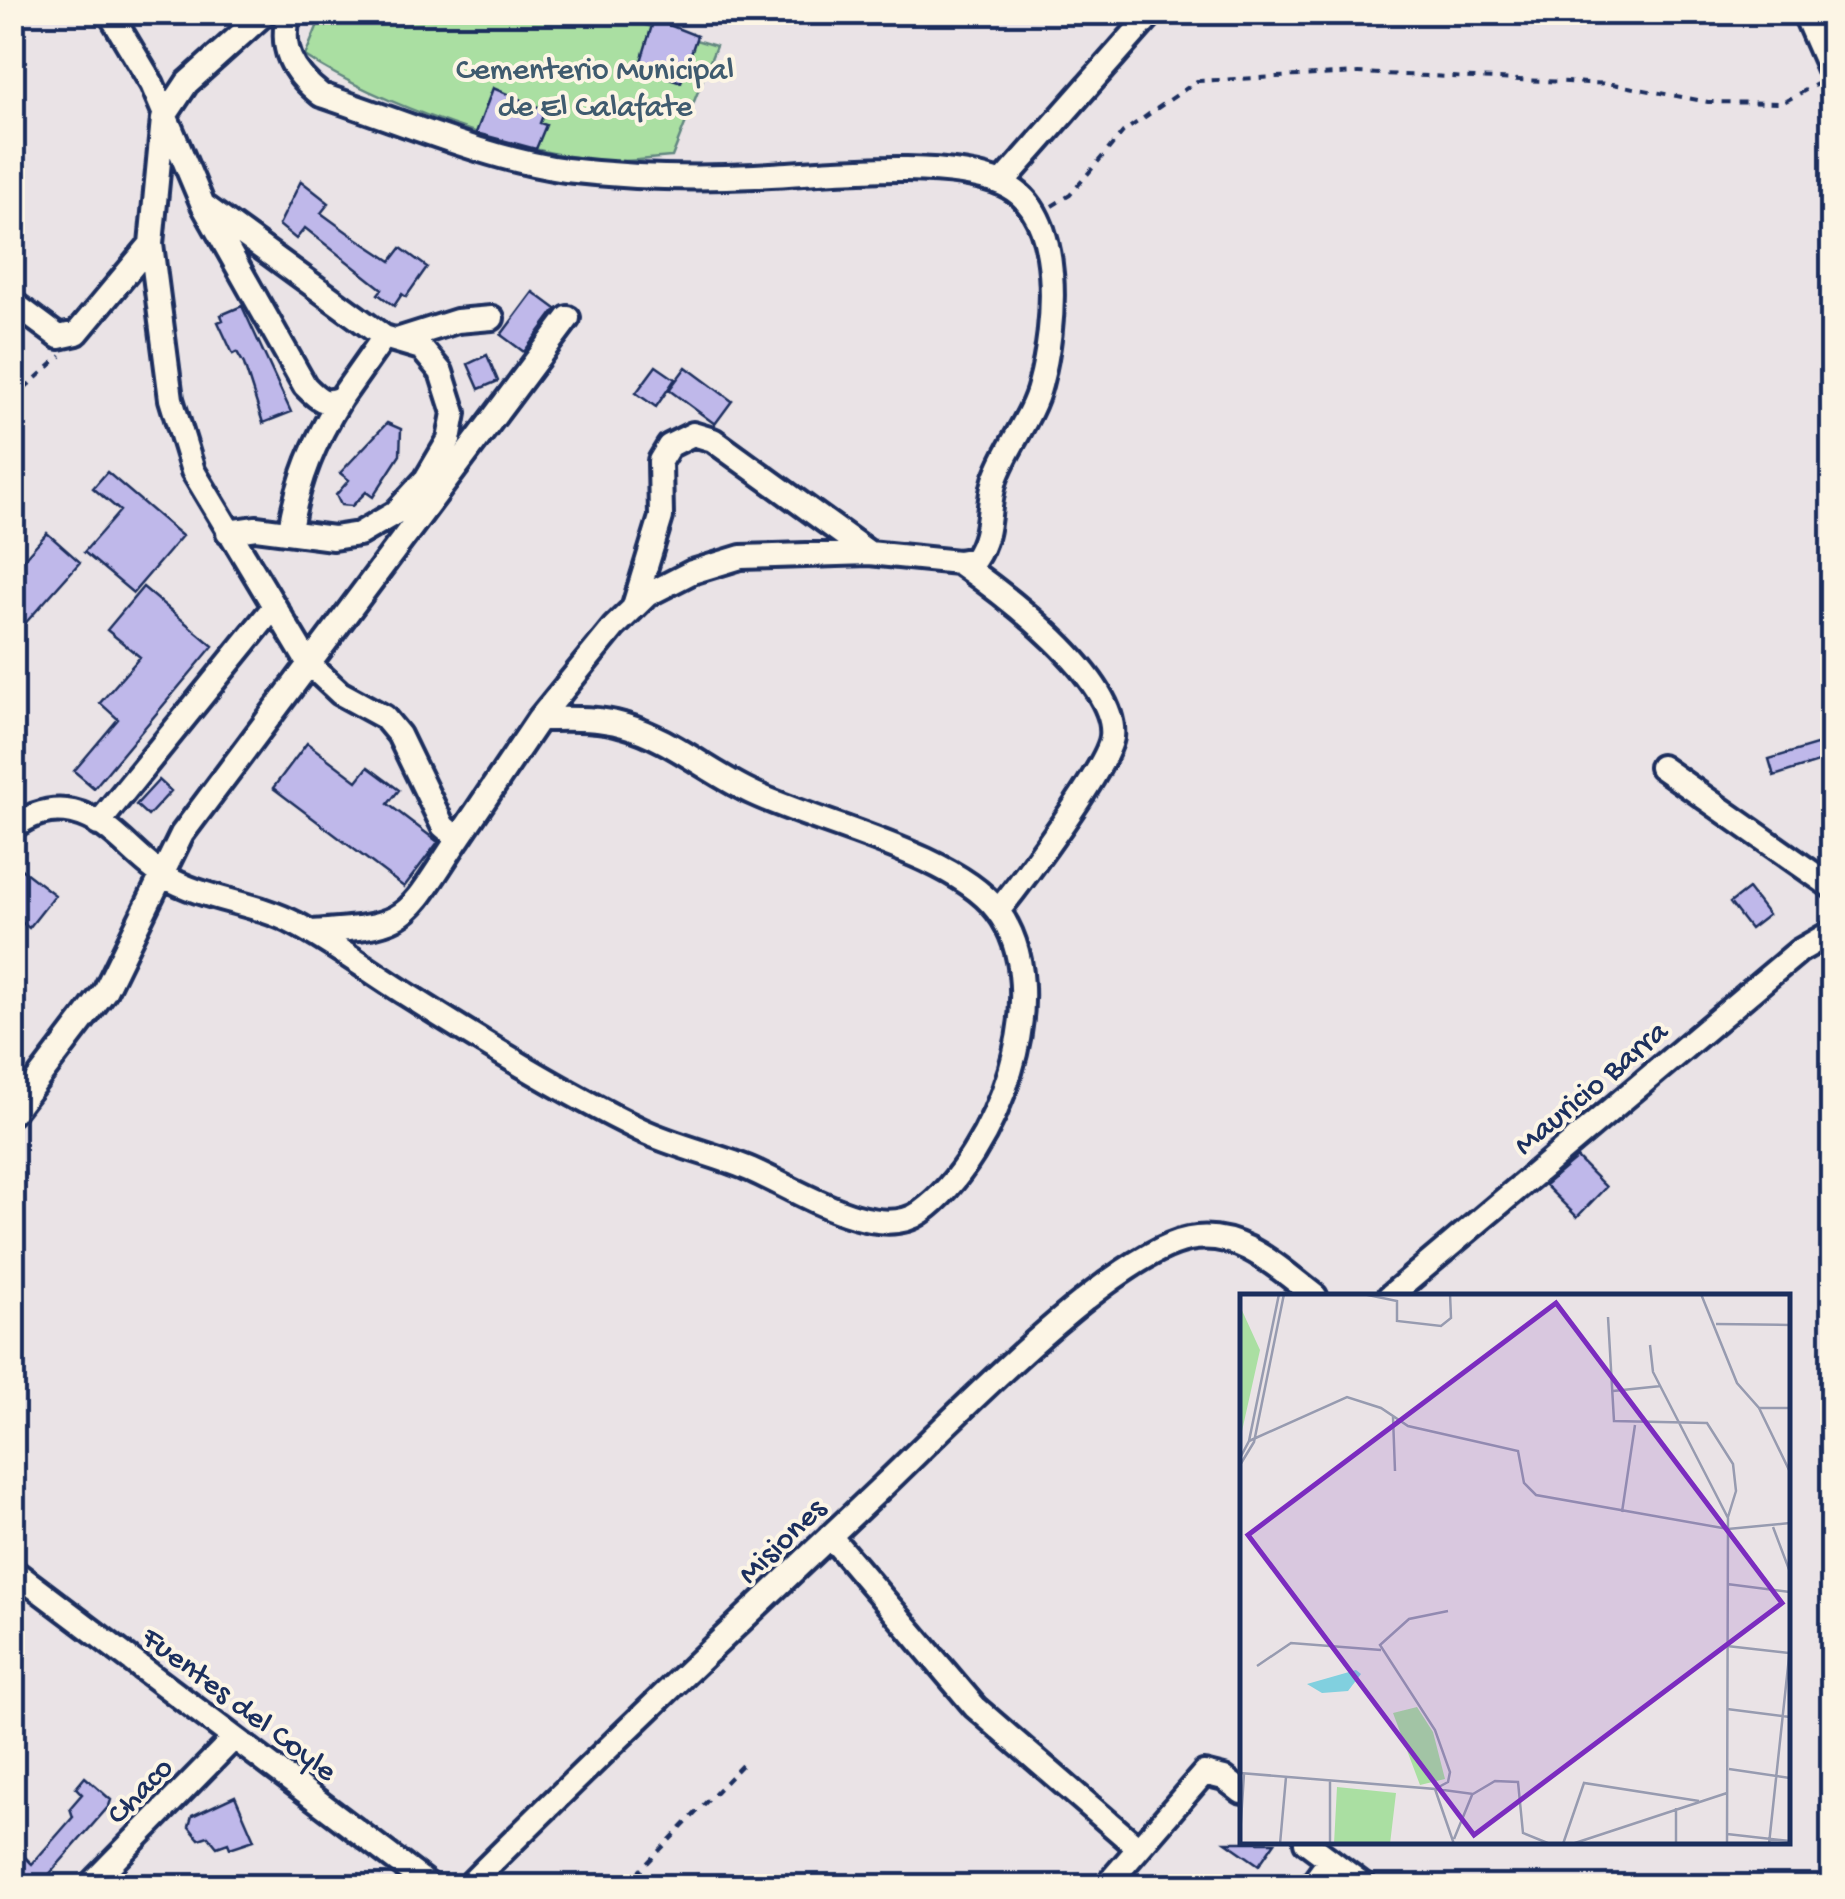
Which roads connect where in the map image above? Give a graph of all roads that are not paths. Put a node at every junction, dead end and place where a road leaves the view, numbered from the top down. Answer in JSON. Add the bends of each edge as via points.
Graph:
{"nodes":[{"id":1,"x":109,"y":12,"type":"edge"},
{"id":2,"x":266,"y":12,"type":"edge"},
{"id":3,"x":288,"y":12,"type":"edge"},
{"id":4,"x":1153,"y":12,"type":"edge"},
{"id":5,"x":1804,"y":12,"type":"edge"},
{"id":6,"x":1832,"y":76,"type":"edge"},
{"id":7,"x":163,"y":119,"type":"junction"},
{"id":8,"x":1002,"y":183,"type":"junction"},
{"id":9,"x":202,"y":205,"type":"junction"},
{"id":10,"x":151,"y":244,"type":"junction"},
{"id":11,"x":12,"y":302,"type":"edge"},
{"id":12,"x":492,"y":318,"type":"dead end"},
{"id":13,"x":568,"y":318,"type":"dead end"},
{"id":14,"x":391,"y":338,"type":"junction"},
{"id":15,"x":340,"y":398,"type":"junction"},
{"id":16,"x":290,"y":530,"type":"junction"},
{"id":17,"x":228,"y":532,"type":"junction"},
{"id":18,"x":868,"y":552,"type":"junction"},
{"id":19,"x":958,"y":562,"type":"junction"},
{"id":20,"x":274,"y":607,"type":"junction"},
{"id":21,"x":634,"y":607,"type":"junction"},
{"id":22,"x":309,"y":664,"type":"junction"},
{"id":23,"x":539,"y":719,"type":"junction"},
{"id":24,"x":1661,"y":766,"type":"dead end"},
{"id":25,"x":98,"y":824,"type":"junction"},
{"id":26,"x":12,"y":828,"type":"edge"},
{"id":27,"x":458,"y":839,"type":"junction"},
{"id":28,"x":163,"y":875,"type":"junction"},
{"id":29,"x":1832,"y":887,"type":"edge"},
{"id":30,"x":998,"y":911,"type":"junction"},
{"id":31,"x":311,"y":932,"type":"junction"},
{"id":32,"x":1832,"y":932,"type":"edge"},
{"id":33,"x":12,"y":1113,"type":"edge"},
{"id":34,"x":1313,"y":1294,"type":"edge"},
{"id":35,"x":1392,"y":1294,"type":"edge"},
{"id":36,"x":830,"y":1536,"type":"junction"},
{"id":37,"x":12,"y":1570,"type":"edge"},
{"id":38,"x":234,"y":1738,"type":"junction"},
{"id":39,"x":1240,"y":1790,"type":"edge"},
{"id":40,"x":1309,"y":1844,"type":"edge"},
{"id":41,"x":1137,"y":1847,"type":"junction"},
{"id":42,"x":1330,"y":1860,"type":"junction"},
{"id":43,"x":89,"y":1886,"type":"edge"},
{"id":44,"x":430,"y":1886,"type":"edge"},
{"id":45,"x":468,"y":1886,"type":"edge"},
{"id":46,"x":1106,"y":1886,"type":"edge"},
{"id":47,"x":1310,"y":1886,"type":"edge"},
{"id":48,"x":1365,"y":1886,"type":"edge"}],
"edges":[{"from":1,"to":7,"type":"street","via":[[152,84]]},
{"from":2,"to":7,"type":"street","via":[[187,84]]},
{"from":3,"to":8,"type":"street","via":[[286,55],[320,95],[526,161],[598,172],[748,176],[913,169]]},
{"from":4,"to":8,"type":"street"},
{"from":5,"to":6,"type":"street"},
{"from":7,"to":9,"type":"street"},
{"from":7,"to":10,"type":"street"},
{"from":8,"to":19,"type":"street","via":[[1024,197],[1035,216],[1053,282],[1040,388],[994,484],[989,538],[974,559]]},
{"from":9,"to":14,"type":"street","via":[[365,328]]},
{"from":9,"to":15,"type":"street","via":[[306,386],[318,400]]},
{"from":10,"to":11,"type":"street","via":[[77,333],[59,337]]},
{"from":10,"to":17,"type":"street","via":[[171,399],[193,470]]},
{"from":12,"to":14,"type":"street"},
{"from":13,"to":22,"type":"street"},
{"from":14,"to":15,"type":"street"},
{"from":14,"to":16,"type":"street","via":[[421,348],[440,372],[454,413],[449,440],[426,479],[394,513],[359,534],[334,538]]},
{"from":15,"to":16,"type":"street","via":[[310,450]]},
{"from":16,"to":17,"type":"street"},
{"from":17,"to":20,"type":"street"},
{"from":18,"to":19,"type":"street"},
{"from":18,"to":21,"type":"street","via":[[741,556],[692,572]]},
{"from":18,"to":21,"type":"street","via":[[713,440],[693,434],[668,446],[660,461],[661,517]]},
{"from":19,"to":30,"type":"street","via":[[1054,637],[1110,711],[1112,738],[1098,769]]},
{"from":20,"to":22,"type":"street"},
{"from":20,"to":25,"type":"street"},
{"from":21,"to":23,"type":"street"},
{"from":22,"to":27,"type":"street","via":[[340,693],[384,717],[443,826]]},
{"from":22,"to":28,"type":"street","via":[[182,834]]},
{"from":23,"to":27,"type":"street"},
{"from":23,"to":30,"type":"street","via":[[626,725],[753,794],[941,868],[973,884]]},
{"from":24,"to":29,"type":"street"},
{"from":25,"to":26,"type":"street","via":[[56,809]]},
{"from":25,"to":28,"type":"street"},
{"from":27,"to":31,"type":"street","via":[[414,905],[393,923]]},
{"from":28,"to":31,"type":"street"},
{"from":28,"to":33,"type":"street","via":[[104,991]]},
{"from":30,"to":31,"type":"street","via":[[1021,960],[1016,1040],[1003,1098],[980,1145],[940,1192],[918,1215],[894,1220],[850,1216],[748,1168],[638,1128]]},
{"from":32,"to":35,"type":"street","name":"Mauricio Barra","via":[[1799,950]]},
{"from":34,"to":36,"type":"street","name":"Misiones","via":[[1260,1253],[1232,1241],[1188,1239],[1150,1252],[1018,1358]]},
{"from":36,"to":41,"type":"street","via":[[975,1707]]},
{"from":36,"to":45,"type":"street","name":"Misiones"},
{"from":37,"to":38,"type":"street","name":"Fuentes del Coyle"},
{"from":38,"to":43,"type":"street","name":"Chaco"},
{"from":38,"to":44,"type":"street","name":"Fuentes del Coyle"},
{"from":39,"to":41,"type":"street","via":[[1204,1773]]},
{"from":40,"to":42,"type":"street"},
{"from":41,"to":46,"type":"street"},
{"from":42,"to":47,"type":"street"},
{"from":42,"to":48,"type":"street"}]}
